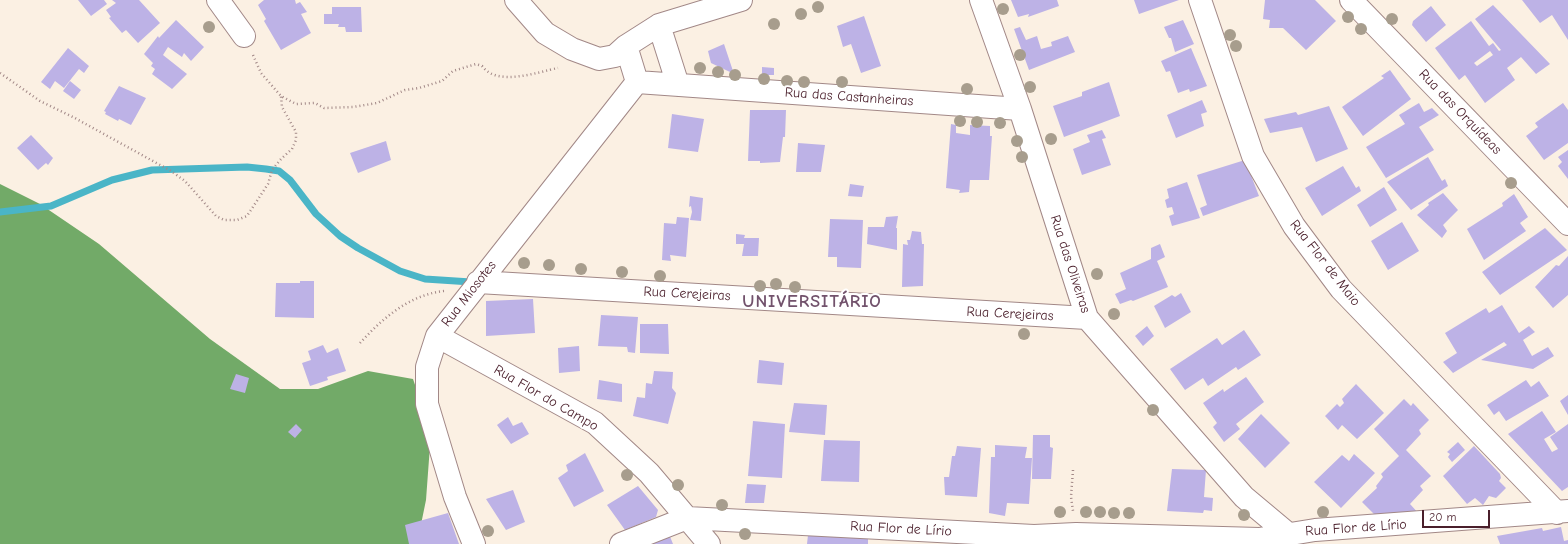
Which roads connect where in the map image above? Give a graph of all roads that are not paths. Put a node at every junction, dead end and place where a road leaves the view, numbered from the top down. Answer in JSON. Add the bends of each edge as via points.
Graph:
{"nodes":[{"id":1,"x":218,"y":0,"type":"edge"},
{"id":2,"x":516,"y":0,"type":"edge"},
{"id":3,"x":741,"y":0,"type":"edge"},
{"id":4,"x":981,"y":0,"type":"edge"},
{"id":5,"x":1200,"y":0,"type":"edge"},
{"id":6,"x":1351,"y":0,"type":"edge"},
{"id":7,"x":659,"y":25,"type":"junction"},
{"id":8,"x":244,"y":36,"type":"road end"},
{"id":9,"x":626,"y":46,"type":"junction"},
{"id":10,"x":637,"y":82,"type":"junction"},
{"id":11,"x":678,"y":85,"type":"junction"},
{"id":12,"x":1020,"y":109,"type":"junction"},
{"id":13,"x":1568,"y":224,"type":"edge"},
{"id":14,"x":475,"y":286,"type":"junction"},
{"id":15,"x":1087,"y":318,"type":"junction"},
{"id":16,"x":437,"y":336,"type":"junction"},
{"id":17,"x":1563,"y":512,"type":"edge"},
{"id":18,"x":687,"y":518,"type":"junction"},
{"id":19,"x":1287,"y":533,"type":"junction"},
{"id":20,"x":1032,"y":540,"type":"edge"},
{"id":21,"x":474,"y":544,"type":"edge"},
{"id":22,"x":621,"y":544,"type":"edge"},
{"id":23,"x":709,"y":544,"type":"edge"}],
"edges":[{"from":1,"to":8,"type":"street"},
{"from":2,"to":9,"type":"street","via":[[545,33],[572,49],[599,59],[615,56]]},
{"from":3,"to":7,"type":"street"},
{"from":4,"to":12,"type":"street","name":"Rua das Oliveiras"},
{"from":5,"to":17,"type":"street","name":"Rua Flor de Maio","via":[[1254,156],[1294,226],[1341,289]]},
{"from":6,"to":13,"type":"street","name":"Rua das Orquídeas"},
{"from":7,"to":9,"type":"street"},
{"from":7,"to":11,"type":"street"},
{"from":9,"to":10,"type":"street"},
{"from":10,"to":11,"type":"street","name":"Rua das Castanheiras"},
{"from":10,"to":14,"type":"street","name":"Rua Miosotes"},
{"from":11,"to":12,"type":"street","name":"Rua das Castanheiras"},
{"from":12,"to":15,"type":"street","name":"Rua das Oliveiras"},
{"from":14,"to":15,"type":"street","name":"Rua Cerejeiras"},
{"from":14,"to":16,"type":"street","name":"Rua Miosotes"},
{"from":15,"to":19,"type":"street","name":"Rua das Oliveiras","via":[[1244,497]]},
{"from":16,"to":18,"type":"street","name":"Rua Flor do Campo","via":[[595,423],[648,473]]},
{"from":16,"to":21,"type":"street","name":"Rua Miosotes","via":[[427,366],[427,404],[455,497]]},
{"from":17,"to":19,"type":"street","name":"Rua Flor de Lírio"},
{"from":18,"to":20,"type":"street","name":"Rua Flor de Lírio"},
{"from":18,"to":22,"type":"street","name":"Rua Flor de Lírio"},
{"from":18,"to":23,"type":"street","name":"Rua Flor do Campo"},
{"from":19,"to":20,"type":"street","name":"Rua Flor de Lírio","via":[[1259,539],[1076,534]]}]}
